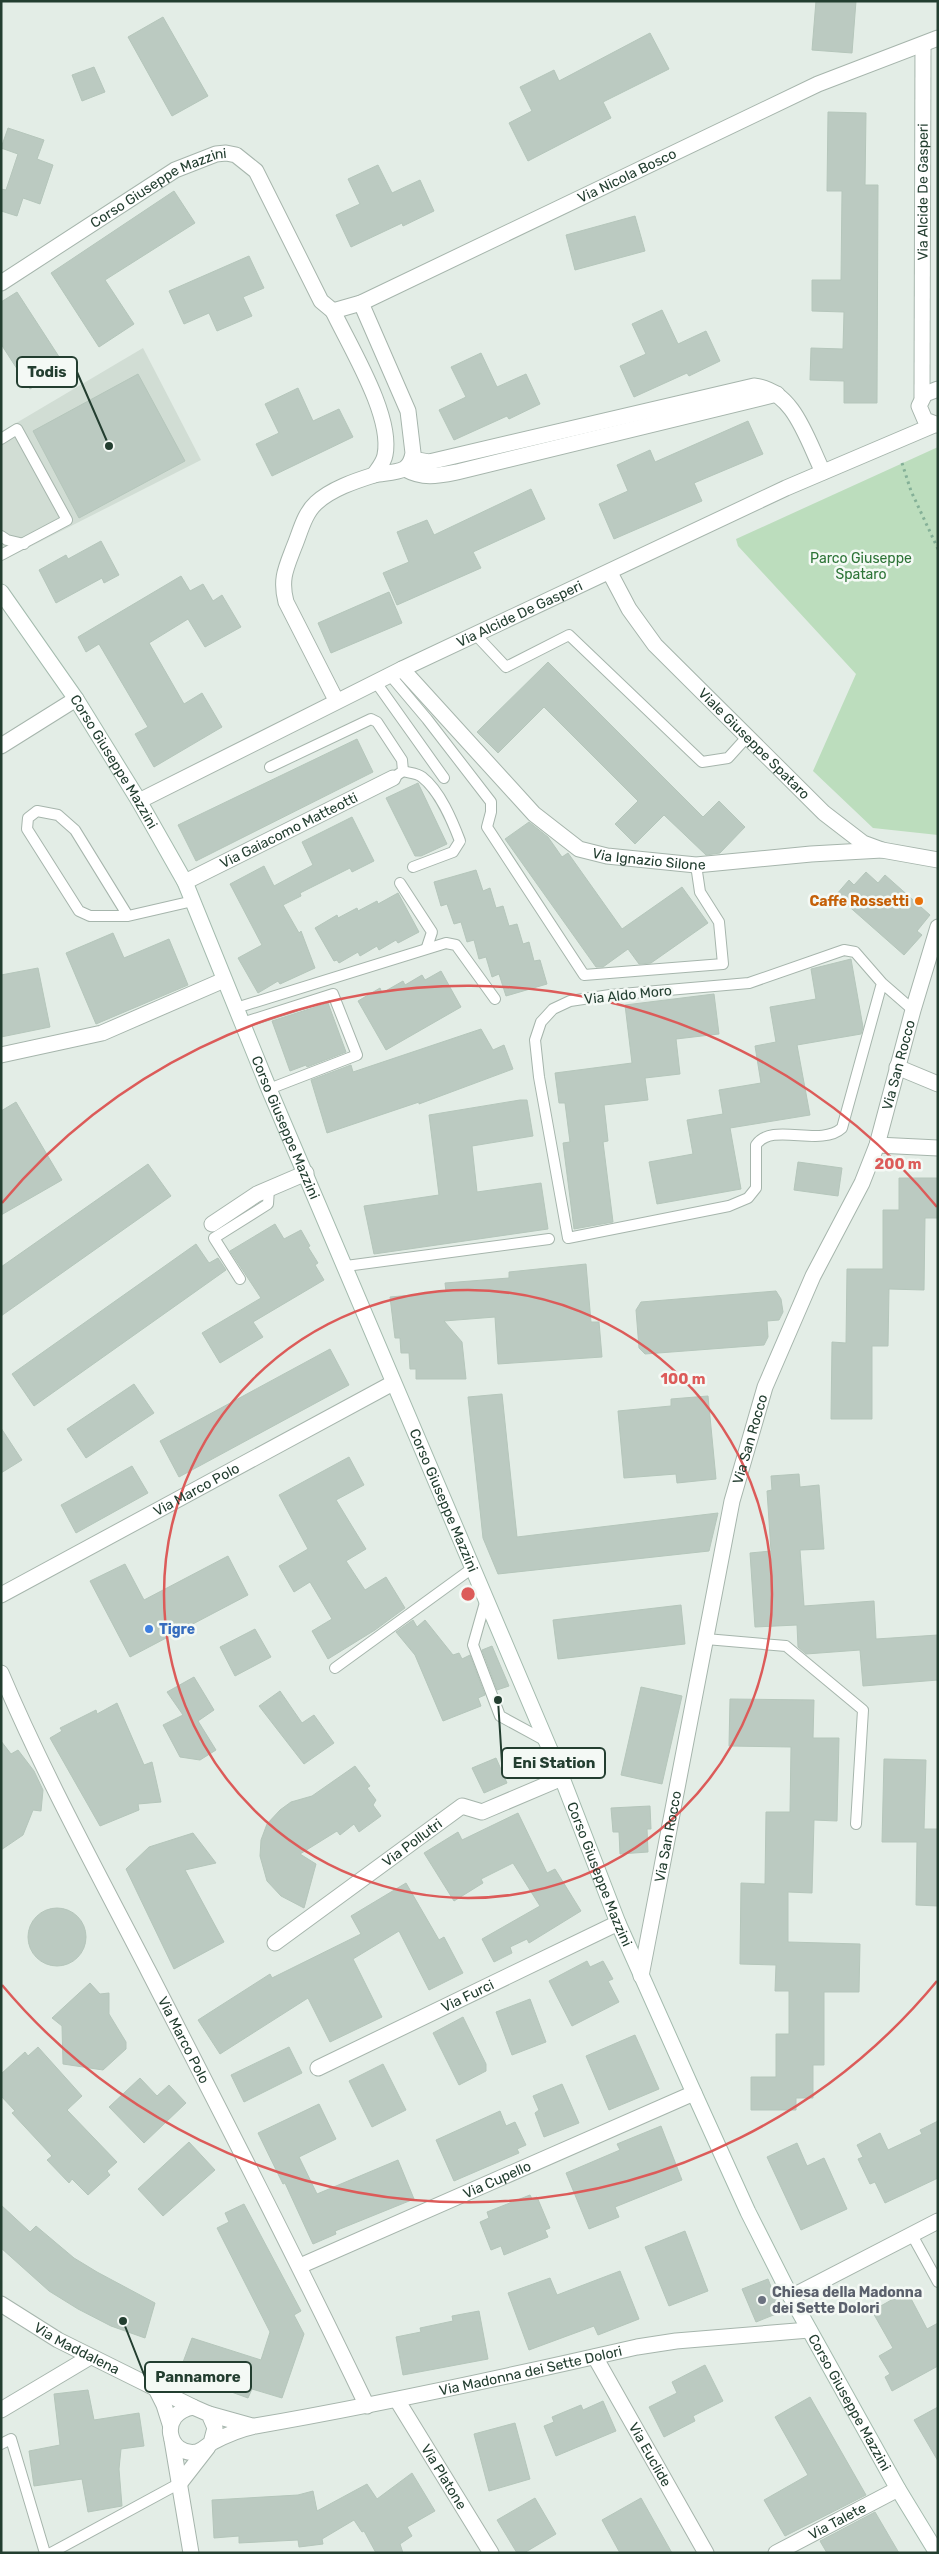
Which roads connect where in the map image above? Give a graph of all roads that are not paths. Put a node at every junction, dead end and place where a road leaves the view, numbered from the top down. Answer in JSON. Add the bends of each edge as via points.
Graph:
{"nodes":[{"id":1,"x":938,"y":38,"type":"edge"},
{"id":2,"x":923,"y":45,"type":"junction"},
{"id":3,"x":1,"y":283,"type":"edge"},
{"id":4,"x":361,"y":303,"type":"junction"},
{"id":5,"x":333,"y":311,"type":"junction"},
{"id":6,"x":922,"y":356,"type":"junction"},
{"id":7,"x":938,"y":387,"type":"edge"},
{"id":8,"x":921,"y":404,"type":"junction"},
{"id":9,"x":936,"y":425,"type":"edge"},
{"id":10,"x":903,"y":438,"type":"junction"},
{"id":11,"x":1,"y":439,"type":"edge"},
{"id":12,"x":408,"y":464,"type":"junction"},
{"id":13,"x":823,"y":472,"type":"junction"},
{"id":14,"x":374,"y":475,"type":"junction"},
{"id":15,"x":1,"y":536,"type":"edge"},
{"id":16,"x":24,"y":544,"type":"junction"},
{"id":17,"x":1,"y":555,"type":"edge"},
{"id":18,"x":610,"y":573,"type":"junction"},
{"id":19,"x":1,"y":592,"type":"edge"},
{"id":20,"x":475,"y":634,"type":"junction"},
{"id":21,"x":396,"y":672,"type":"junction"},
{"id":22,"x":375,"y":681,"type":"junction"},
{"id":23,"x":76,"y":699,"type":"junction"},
{"id":24,"x":336,"y":700,"type":"junction"},
{"id":25,"x":747,"y":737,"type":"junction"},
{"id":26,"x":1,"y":746,"type":"edge"},
{"id":27,"x":270,"y":767,"type":"dead end"},
{"id":28,"x":398,"y":775,"type":"junction"},
{"id":29,"x":444,"y":778,"type":"dead end"},
{"id":30,"x":140,"y":801,"type":"junction"},
{"id":31,"x":882,"y":850,"type":"junction"},
{"id":32,"x":938,"y":860,"type":"edge"},
{"id":33,"x":696,"y":865,"type":"junction"},
{"id":34,"x":413,"y":867,"type":"dead end"},
{"id":35,"x":186,"y":882,"type":"junction"},
{"id":36,"x":400,"y":883,"type":"dead end"},
{"id":37,"x":193,"y":901,"type":"junction"},
{"id":38,"x":128,"y":916,"type":"junction"},
{"id":39,"x":938,"y":927,"type":"edge"},
{"id":40,"x":427,"y":948,"type":"junction"},
{"id":41,"x":224,"y":980,"type":"junction"},
{"id":42,"x":882,"y":983,"type":"junction"},
{"id":43,"x":495,"y":999,"type":"dead end"},
{"id":44,"x":236,"y":1008,"type":"junction"},
{"id":45,"x":912,"y":1010,"type":"junction"},
{"id":46,"x":242,"y":1023,"type":"junction"},
{"id":47,"x":1,"y":1055,"type":"edge"},
{"id":48,"x":898,"y":1067,"type":"junction"},
{"id":49,"x":938,"y":1084,"type":"edge"},
{"id":50,"x":269,"y":1089,"type":"junction"},
{"id":51,"x":877,"y":1145,"type":"junction"},
{"id":52,"x":938,"y":1148,"type":"edge"},
{"id":53,"x":306,"y":1173,"type":"junction"},
{"id":54,"x":269,"y":1189,"type":"junction"},
{"id":55,"x":212,"y":1224,"type":"dead end"},
{"id":56,"x":549,"y":1239,"type":"dead end"},
{"id":57,"x":346,"y":1266,"type":"junction"},
{"id":58,"x":240,"y":1279,"type":"dead end"},
{"id":59,"x":393,"y":1383,"type":"junction"},
{"id":60,"x":474,"y":1568,"type":"junction"},
{"id":61,"x":1,"y":1595,"type":"edge"},
{"id":62,"x":487,"y":1598,"type":"junction"},
{"id":63,"x":706,"y":1639,"type":"junction"},
{"id":64,"x":335,"y":1668,"type":"dead end"},
{"id":65,"x":1,"y":1673,"type":"edge"},
{"id":66,"x":546,"y":1741,"type":"junction"},
{"id":67,"x":562,"y":1778,"type":"junction"},
{"id":68,"x":856,"y":1824,"type":"dead end"},
{"id":69,"x":618,"y":1923,"type":"junction"},
{"id":70,"x":275,"y":1943,"type":"dead end"},
{"id":71,"x":642,"y":1976,"type":"junction"},
{"id":72,"x":318,"y":2068,"type":"dead end"},
{"id":73,"x":694,"y":2093,"type":"junction"},
{"id":74,"x":938,"y":2221,"type":"edge"},
{"id":75,"x":912,"y":2235,"type":"junction"},
{"id":76,"x":300,"y":2266,"type":"junction"},
{"id":77,"x":938,"y":2282,"type":"edge"},
{"id":78,"x":791,"y":2297,"type":"junction"},
{"id":79,"x":1,"y":2304,"type":"edge"},
{"id":80,"x":808,"y":2330,"type":"junction"},
{"id":81,"x":90,"y":2357,"type":"junction"},
{"id":82,"x":595,"y":2357,"type":"junction"},
{"id":83,"x":154,"y":2387,"type":"junction"},
{"id":84,"x":397,"y":2400,"type":"junction"},
{"id":85,"x":367,"y":2406,"type":"junction"},
{"id":86,"x":193,"y":2407,"type":"junction"},
{"id":87,"x":1,"y":2410,"type":"edge"},
{"id":88,"x":209,"y":2414,"type":"junction"},
{"id":89,"x":254,"y":2426,"type":"junction"},
{"id":90,"x":171,"y":2431,"type":"junction"},
{"id":91,"x":1,"y":2444,"type":"edge"},
{"id":92,"x":210,"y":2444,"type":"junction"},
{"id":93,"x":180,"y":2483,"type":"junction"},
{"id":94,"x":898,"y":2489,"type":"junction"},
{"id":95,"x":45,"y":2553,"type":"edge"},
{"id":96,"x":51,"y":2553,"type":"edge"},
{"id":97,"x":191,"y":2553,"type":"edge"},
{"id":98,"x":491,"y":2553,"type":"edge"},
{"id":99,"x":706,"y":2553,"type":"edge"},
{"id":100,"x":776,"y":2553,"type":"edge"},
{"id":101,"x":937,"y":2553,"type":"edge"}],
"edges":[{"from":1,"to":2,"type":"street"},
{"from":2,"to":4,"type":"street","name":"Via Nicola Bosco","via":[[818,84]]},
{"from":2,"to":6,"type":"street","name":"Via Alcide De Gasperi"},
{"from":3,"to":5,"type":"street","name":"Corso Giuseppe Mazzini","via":[[175,170],[226,153],[236,155],[256,171],[321,301]]},
{"from":4,"to":5,"type":"street","name":"Via Nicola Bosco"},
{"from":4,"to":12,"type":"street","via":[[408,410],[412,429]]},
{"from":5,"to":14,"type":"street","name":"Corso Giuseppe Mazzini","via":[[383,417],[385,457]]},
{"from":6,"to":7,"type":"street","name":"Via Alcide De Gasperi"},
{"from":6,"to":8,"type":"street","name":"Via Alcide De Gasperi"},
{"from":7,"to":8,"type":"street","via":[[928,391]]},
{"from":8,"to":9,"type":"street","via":[[925,420]]},
{"from":8,"to":10,"type":"street","name":"Via Alcide De Gasperi","via":[[912,428]]},
{"from":9,"to":10,"type":"street","name":"Via Alcide De Gasperi"},
{"from":10,"to":13,"type":"street","name":"Via Alcide De Gasperi"},
{"from":11,"to":16,"type":"lane","via":[[17,429],[67,520]]},
{"from":12,"to":13,"type":"street","via":[[414,474],[429,477],[506,452],[774,392],[789,405]]},
{"from":12,"to":14,"type":"street"},
{"from":13,"to":18,"type":"street","name":"Via Alcide De Gasperi"},
{"from":14,"to":24,"type":"street","via":[[327,494],[315,504],[307,514],[292,551],[282,586],[286,602]]},
{"from":15,"to":16,"type":"lane"},
{"from":16,"to":17,"type":"lane"},
{"from":18,"to":20,"type":"street","name":"Via Alcide De Gasperi"},
{"from":18,"to":25,"type":"street","name":"Viale Giuseppe Spataro","via":[[629,609],[655,645]]},
{"from":19,"to":23,"type":"street","name":"Corso Giuseppe Mazzini"},
{"from":20,"to":21,"type":"street","name":"Via Alcide De Gasperi"},
{"from":20,"to":25,"type":"lane","via":[[506,667],[569,635],[702,762],[728,758]]},
{"from":21,"to":22,"type":"street","name":"Via Alcide De Gasperi"},
{"from":21,"to":33,"type":"street","name":"Via Ignazio Silone","via":[[534,814],[579,849],[607,856]]},
{"from":21,"to":33,"type":"lane","via":[[427,719],[491,802],[487,827],[584,975],[723,964],[719,922],[700,892]]},
{"from":22,"to":24,"type":"street","name":"Via Alcide De Gasperi"},
{"from":22,"to":29,"type":"lane"},
{"from":23,"to":26,"type":"street"},
{"from":23,"to":30,"type":"street","name":"Corso Giuseppe Mazzini"},
{"from":24,"to":30,"type":"street","name":"Via Alcide De Gasperi"},
{"from":25,"to":31,"type":"street","name":"Viale Giuseppe Spataro","via":[[824,813],[863,843]]},
{"from":27,"to":28,"type":"lane","via":[[371,719],[377,722],[402,760]]},
{"from":28,"to":34,"type":"lane","via":[[420,776],[431,786],[460,840],[452,852]]},
{"from":28,"to":35,"type":"street","name":"Via Gaiacomo Matteotti"},
{"from":30,"to":35,"type":"street","name":"Corso Giuseppe Mazzini"},
{"from":31,"to":32,"type":"street","name":"Viale Giuseppe Spataro"},
{"from":31,"to":33,"type":"street","name":"Via Ignazio Silone"},
{"from":35,"to":37,"type":"street","name":"Corso Giuseppe Mazzini"},
{"from":36,"to":40,"type":"lane","via":[[432,932]]},
{"from":37,"to":38,"type":"lane"},
{"from":37,"to":41,"type":"street","name":"Corso Giuseppe Mazzini"},
{"from":38,"to":38,"type":"lane","via":[[75,830],[58,815],[37,811],[28,818],[27,829],[79,911],[90,916]]},
{"from":39,"to":45,"type":"street","name":"Via San Rocco"},
{"from":40,"to":43,"type":"lane","via":[[446,943],[456,945]]},
{"from":40,"to":44,"type":"lane"},
{"from":41,"to":44,"type":"street","name":"Corso Giuseppe Mazzini"},
{"from":41,"to":47,"type":"street","via":[[102,1033]]},
{"from":42,"to":42,"type":"lane","name":"Via Aldo Moro","via":[[854,952],[844,950],[749,983],[610,995],[570,1001],[553,1009],[541,1022],[535,1040],[568,1238],[703,1213],[736,1203],[748,1198],[756,1188],[756,1145],[760,1140],[774,1134],[836,1134],[842,1128]]},
{"from":42,"to":45,"type":"lane","name":"Via Aldo Moro"},
{"from":44,"to":46,"type":"street","name":"Corso Giuseppe Mazzini"},
{"from":45,"to":48,"type":"street","name":"Via San Rocco"},
{"from":46,"to":50,"type":"street","name":"Corso Giuseppe Mazzini"},
{"from":46,"to":50,"type":"lane","via":[[333,994],[343,1018],[357,1055]]},
{"from":48,"to":49,"type":"street"},
{"from":48,"to":51,"type":"street","name":"Via San Rocco"},
{"from":50,"to":53,"type":"street","name":"Corso Giuseppe Mazzini"},
{"from":51,"to":52,"type":"street"},
{"from":51,"to":63,"type":"street","name":"Via San Rocco","via":[[862,1183],[812,1276],[764,1387],[732,1501]]},
{"from":53,"to":54,"type":"street"},
{"from":53,"to":57,"type":"street","name":"Corso Giuseppe Mazzini"},
{"from":54,"to":55,"type":"street"},
{"from":54,"to":58,"type":"lane","via":[[268,1204],[214,1238]]},
{"from":56,"to":57,"type":"lane"},
{"from":57,"to":59,"type":"street","name":"Corso Giuseppe Mazzini"},
{"from":59,"to":60,"type":"street","name":"Corso Giuseppe Mazzini"},
{"from":59,"to":61,"type":"street","name":"Via Marco Polo"},
{"from":60,"to":62,"type":"street","name":"Corso Giuseppe Mazzini"},
{"from":60,"to":64,"type":"lane"},
{"from":62,"to":66,"type":"street","name":"Corso Giuseppe Mazzini"},
{"from":62,"to":66,"type":"lane","via":[[473,1645],[500,1716]]},
{"from":63,"to":68,"type":"lane","via":[[786,1646],[862,1710]]},
{"from":63,"to":71,"type":"street","name":"Via San Rocco"},
{"from":65,"to":76,"type":"street","name":"Via Marco Polo","via":[[80,1839]]},
{"from":66,"to":67,"type":"street","name":"Corso Giuseppe Mazzini"},
{"from":67,"to":69,"type":"street","name":"Corso Giuseppe Mazzini"},
{"from":67,"to":70,"type":"street","name":"Via Pollutri","via":[[482,1812],[462,1806]]},
{"from":69,"to":71,"type":"street","name":"Corso Giuseppe Mazzini"},
{"from":69,"to":72,"type":"street","name":"Via Furci"},
{"from":71,"to":73,"type":"street","name":"Corso Giuseppe Mazzini"},
{"from":73,"to":76,"type":"street","name":"Via Cupello"},
{"from":73,"to":78,"type":"street","name":"Corso Giuseppe Mazzini"},
{"from":74,"to":75,"type":"street"},
{"from":75,"to":77,"type":"lane"},
{"from":75,"to":78,"type":"street"},
{"from":76,"to":85,"type":"street","name":"Via Marco Polo"},
{"from":78,"to":80,"type":"street","name":"Corso Giuseppe Mazzini"},
{"from":79,"to":81,"type":"street","name":"Via Maddalena"},
{"from":80,"to":82,"type":"street","name":"Via Madonna dei Sette Dolori","via":[[676,2341]]},
{"from":80,"to":94,"type":"street","name":"Corso Giuseppe Mazzini"},
{"from":81,"to":83,"type":"street","name":"Via Maddalena"},
{"from":81,"to":87,"type":"street"},
{"from":82,"to":84,"type":"street","name":"Via Madonna dei Sette Dolori"},
{"from":82,"to":99,"type":"street","name":"Via Euclide"},
{"from":83,"to":86,"type":"street","name":"Via Maddalena"},
{"from":83,"to":90,"type":"street","via":[[164,2405]]},
{"from":84,"to":85,"type":"street","name":"Via Madonna dei Sette Dolori"},
{"from":84,"to":98,"type":"street","name":"Via Platone"},
{"from":85,"to":89,"type":"street","name":"Via Madonna dei Sette Dolori"},
{"from":86,"to":88,"type":"street"},
{"from":86,"to":90,"type":"street","via":[[176,2414]]},
{"from":88,"to":89,"type":"street","name":"Via Madonna dei Sette Dolori"},
{"from":88,"to":92,"type":"street","via":[[215,2428]]},
{"from":89,"to":92,"type":"street","name":"Via Madonna dei Sette Dolori"},
{"from":90,"to":92,"type":"street","via":[[181,2449],[188,2452],[202,2450]]},
{"from":90,"to":93,"type":"street"},
{"from":91,"to":95,"type":"lane","via":[[11,2439]]},
{"from":92,"to":93,"type":"street"},
{"from":93,"to":96,"type":"lane"},
{"from":93,"to":97,"type":"street"},
{"from":94,"to":100,"type":"street","name":"Via Talete"},
{"from":94,"to":101,"type":"street","name":"Corso Giuseppe Mazzini"}]}
